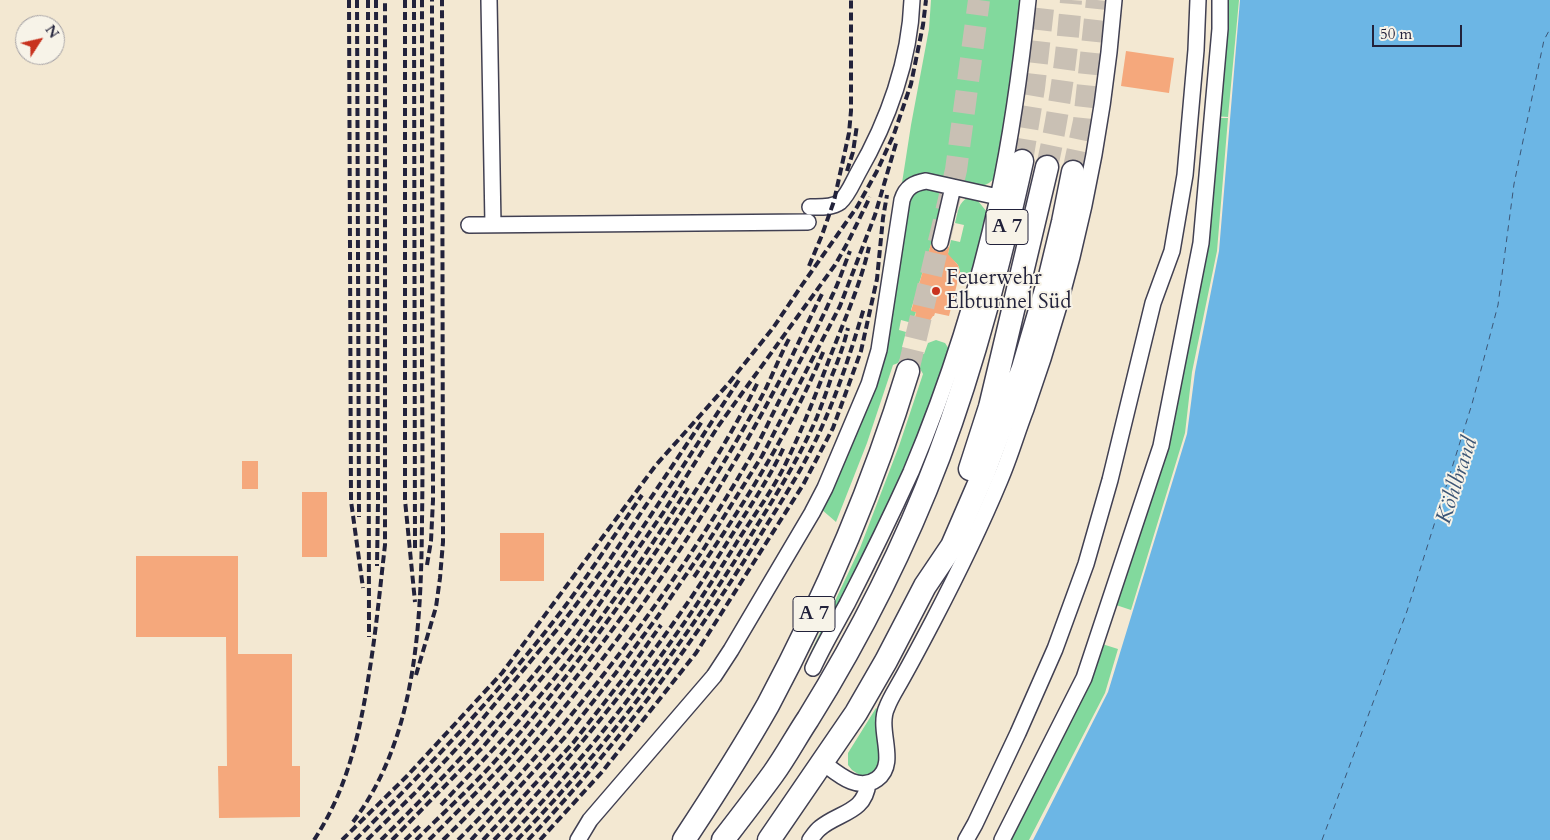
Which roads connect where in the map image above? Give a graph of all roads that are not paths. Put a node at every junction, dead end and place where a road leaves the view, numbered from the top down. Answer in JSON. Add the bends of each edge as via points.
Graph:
{"nodes":[{"id":1,"x":489,"y":0,"type":"edge"},
{"id":2,"x":912,"y":0,"type":"edge"},
{"id":3,"x":1028,"y":0,"type":"edge"},
{"id":4,"x":1114,"y":0,"type":"edge"},
{"id":5,"x":1198,"y":0,"type":"edge"},
{"id":6,"x":1220,"y":0,"type":"edge"},
{"id":7,"x":1022,"y":160,"type":"tunnel mouth"},
{"id":8,"x":1047,"y":167,"type":"tunnel mouth"},
{"id":9,"x":1073,"y":172,"type":"tunnel mouth"},
{"id":10,"x":953,"y":187,"type":"junction"},
{"id":11,"x":998,"y":197,"type":"junction"},
{"id":12,"x":469,"y":225,"type":"dead end"},
{"id":13,"x":492,"y":225,"type":"junction"},
{"id":14,"x":940,"y":243,"type":"dead end"},
{"id":15,"x":908,"y":371,"type":"tunnel mouth"},
{"id":16,"x":925,"y":586,"type":"junction"},
{"id":17,"x":812,"y":668,"type":"dead end"},
{"id":18,"x":822,"y":762,"type":"junction"},
{"id":19,"x":868,"y":783,"type":"junction"},
{"id":20,"x":578,"y":838,"type":"edge"},
{"id":21,"x":684,"y":840,"type":"edge"},
{"id":22,"x":723,"y":840,"type":"edge"},
{"id":23,"x":769,"y":840,"type":"edge"},
{"id":24,"x":810,"y":840,"type":"edge"},
{"id":25,"x":966,"y":840,"type":"edge"},
{"id":26,"x":1002,"y":840,"type":"edge"}],
"edges":[{"from":1,"to":13,"type":"lane"},
{"from":2,"to":13,"type":"lane","via":[[912,23],[888,110],[869,153],[840,202],[809,214]]},
{"from":3,"to":11,"type":"lane","via":[[1020,71]]},
{"from":4,"to":19,"type":"lane","via":[[1088,187],[1072,261],[1049,341],[1001,478],[970,548],[886,708],[883,729],[888,762],[883,774]]},
{"from":5,"to":25,"type":"lane","via":[[1185,175],[1172,251],[1153,303],[1110,480],[1086,564],[1055,649]]},
{"from":6,"to":26,"type":"lane","via":[[1201,244],[1161,446],[1084,678]]},
{"from":7,"to":22,"type":"highway","number":"A 7","via":[[970,362],[940,456],[922,499],[854,641],[825,692],[774,772]]},
{"from":8,"to":16,"type":"highway","number":"A 7","via":[[990,408]]},
{"from":9,"to":16,"type":"highway","number":"A 7","via":[[1050,276],[1023,368],[952,546]]},
{"from":10,"to":11,"type":"lane"},
{"from":10,"to":14,"type":"lane"},
{"from":10,"to":20,"type":"lane","via":[[918,182],[904,194],[879,350],[872,375],[812,513],[714,676]]},
{"from":11,"to":17,"type":"lane","via":[[978,280],[946,380],[910,472],[859,580]]},
{"from":12,"to":13,"type":"lane"},
{"from":15,"to":21,"type":"highway","number":"A 7","via":[[863,501],[816,610],[767,706]]},
{"from":16,"to":18,"type":"highway","number":"A 7","via":[[856,713]]},
{"from":18,"to":19,"type":"lane","via":[[846,780]]},
{"from":18,"to":23,"type":"highway","number":"A 7"},
{"from":19,"to":24,"type":"lane","via":[[866,793],[853,810],[820,828]]}]}
